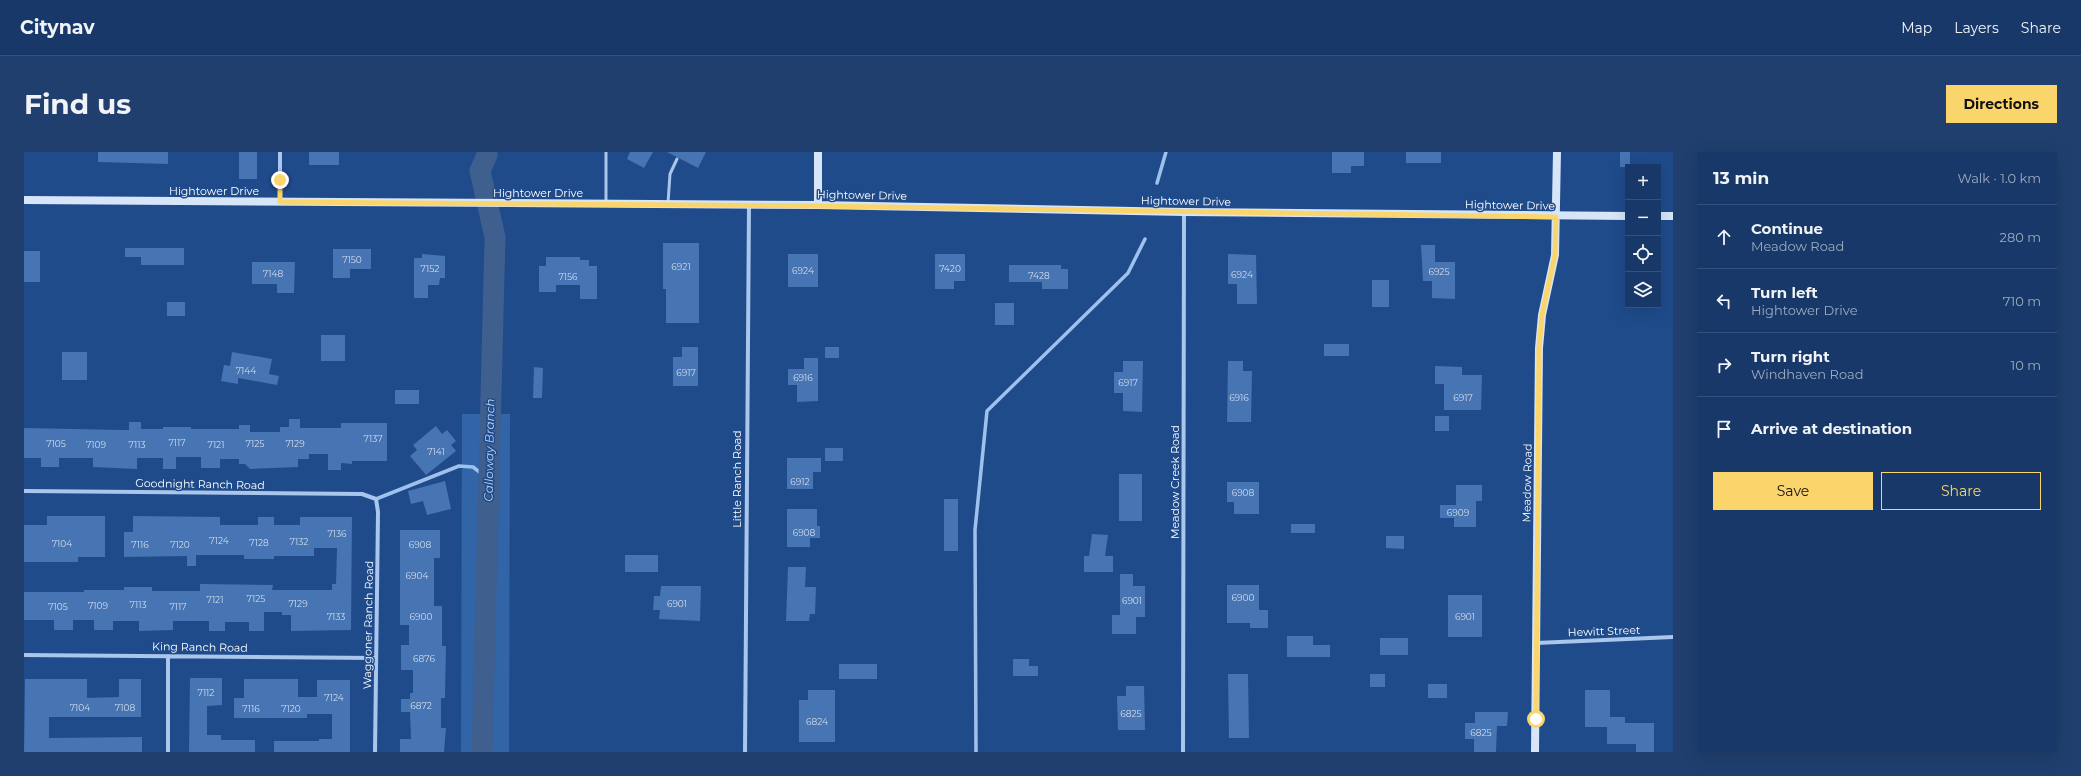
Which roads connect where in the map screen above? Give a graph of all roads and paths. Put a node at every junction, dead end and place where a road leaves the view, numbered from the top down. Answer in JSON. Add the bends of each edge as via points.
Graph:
{"nodes":[{"id":1,"x":280,"y":152,"type":"edge"},
{"id":2,"x":606,"y":152,"type":"edge"},
{"id":3,"x":818,"y":152,"type":"edge"},
{"id":4,"x":1557,"y":152,"type":"edge"},
{"id":5,"x":676,"y":159,"type":"dead end"},
{"id":6,"x":24,"y":200,"type":"edge"},
{"id":7,"x":280,"y":202,"type":"junction"},
{"id":8,"x":606,"y":204,"type":"junction"},
{"id":9,"x":668,"y":205,"type":"junction"},
{"id":10,"x":749,"y":206,"type":"junction"},
{"id":11,"x":818,"y":206,"type":"junction"},
{"id":12,"x":1184,"y":212,"type":"junction"},
{"id":13,"x":1625,"y":216,"type":"edge"},
{"id":14,"x":1661,"y":216,"type":"edge"},
{"id":15,"x":1673,"y":216,"type":"edge"},
{"id":16,"x":1556,"y":217,"type":"junction"},
{"id":17,"x":24,"y":491,"type":"edge"},
{"id":18,"x":376,"y":499,"type":"joint"},
{"id":19,"x":1673,"y":637,"type":"edge"},
{"id":20,"x":1536,"y":643,"type":"junction"},
{"id":21,"x":24,"y":655,"type":"edge"},
{"id":22,"x":168,"y":656,"type":"junction"},
{"id":23,"x":376,"y":658,"type":"junction"},
{"id":24,"x":168,"y":752,"type":"edge"},
{"id":25,"x":375,"y":752,"type":"edge"},
{"id":26,"x":746,"y":752,"type":"edge"},
{"id":27,"x":1183,"y":752,"type":"edge"},
{"id":28,"x":1535,"y":752,"type":"edge"}],
"edges":[{"from":1,"to":7,"type":"street"},
{"from":2,"to":8,"type":"lane"},
{"from":3,"to":11,"type":"street"},
{"from":4,"to":16,"type":"street","name":"Meadow Road"},
{"from":5,"to":9,"type":"lane","via":[[670,174]]},
{"from":6,"to":7,"type":"street","name":"Hightower Drive"},
{"from":7,"to":8,"type":"street","name":"Hightower Drive"},
{"from":8,"to":9,"type":"street","name":"Hightower Drive"},
{"from":9,"to":10,"type":"street","name":"Hightower Drive"},
{"from":10,"to":11,"type":"street","name":"Hightower Drive"},
{"from":10,"to":26,"type":"street","name":"Little Ranch Road"},
{"from":11,"to":12,"type":"street","name":"Hightower Drive"},
{"from":12,"to":16,"type":"street","name":"Hightower Drive"},
{"from":12,"to":27,"type":"street","name":"Meadow Creek Road"},
{"from":13,"to":16,"type":"street","name":"Hightower Drive"},
{"from":14,"to":15,"type":"street"},
{"from":16,"to":20,"type":"street","name":"Meadow Road","via":[[1555,255],[1542,315],[1539,348]]},
{"from":17,"to":18,"type":"street","name":"Goodnight Ranch Road","via":[[362,494]]},
{"from":18,"to":23,"type":"street","name":"Waggoner Ranch Road"},
{"from":19,"to":20,"type":"street","name":"Hewitt Street"},
{"from":20,"to":28,"type":"street","name":"Meadow Road"},
{"from":21,"to":22,"type":"street","name":"King Ranch Road"},
{"from":22,"to":23,"type":"street","name":"King Ranch Road"},
{"from":22,"to":24,"type":"street"},
{"from":23,"to":25,"type":"street","name":"Waggoner Ranch Road"}]}
